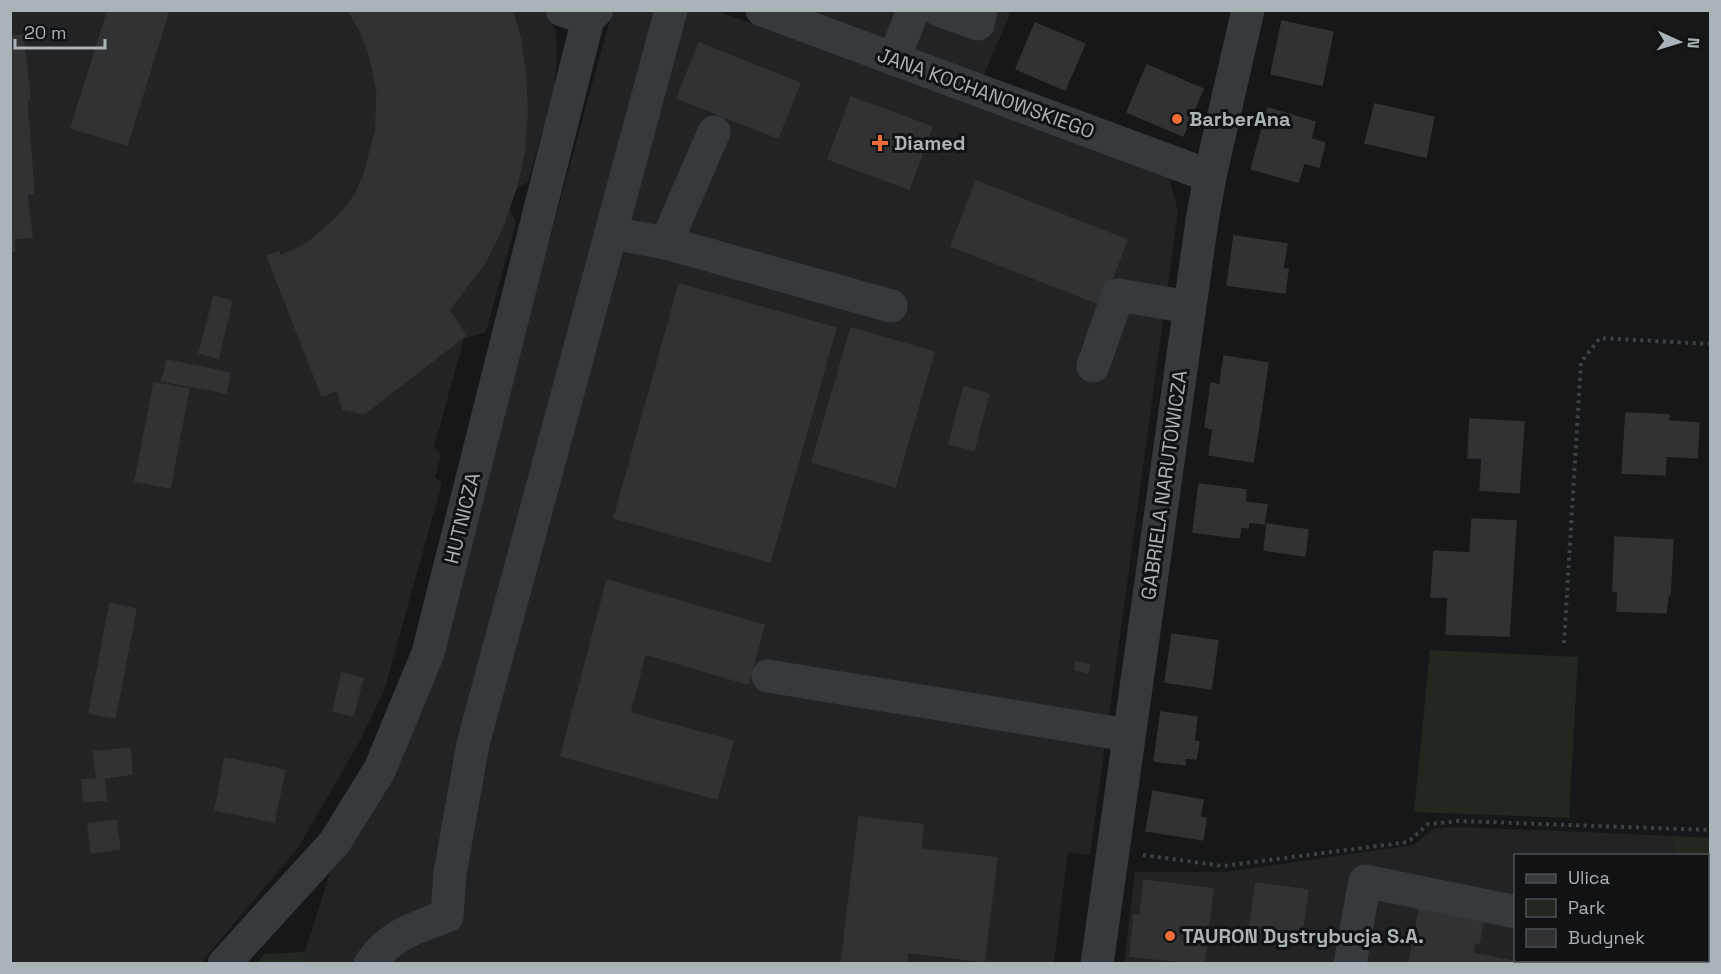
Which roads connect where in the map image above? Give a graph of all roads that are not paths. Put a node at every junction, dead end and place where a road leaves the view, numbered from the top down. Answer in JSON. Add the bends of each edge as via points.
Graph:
{"nodes":[{"id":1,"x":671,"y":10,"type":"edge"},
{"id":2,"x":762,"y":10,"type":"edge"},
{"id":3,"x":914,"y":10,"type":"edge"},
{"id":4,"x":939,"y":10,"type":"edge"},
{"id":5,"x":981,"y":10,"type":"edge"},
{"id":6,"x":1248,"y":10,"type":"edge"},
{"id":7,"x":582,"y":13,"type":"edge"},
{"id":8,"x":894,"y":59,"type":"junction"},
{"id":9,"x":714,"y":132,"type":"dead end"},
{"id":10,"x":1210,"y":176,"type":"junction"},
{"id":11,"x":611,"y":233,"type":"junction"},
{"id":12,"x":666,"y":243,"type":"junction"},
{"id":13,"x":891,"y":306,"type":"dead end"},
{"id":14,"x":1189,"y":307,"type":"junction"},
{"id":15,"x":1093,"y":366,"type":"dead end"},
{"id":16,"x":768,"y":676,"type":"dead end"},
{"id":17,"x":1128,"y":735,"type":"junction"},
{"id":18,"x":1514,"y":912,"type":"edge"},
{"id":19,"x":224,"y":963,"type":"edge"},
{"id":20,"x":370,"y":963,"type":"edge"},
{"id":21,"x":1097,"y":963,"type":"edge"},
{"id":22,"x":1350,"y":963,"type":"edge"}],
"edges":[{"from":1,"to":11,"type":"street"},
{"from":2,"to":8,"type":"street","name":"JANA KOCHANOWSKIEGO"},
{"from":3,"to":8,"type":"street"},
{"from":4,"to":5,"type":"street","via":[[978,24]]},
{"from":6,"to":10,"type":"street","name":"GABRIELA NARUTOWICZA"},
{"from":7,"to":19,"type":"street","name":"HUTNICZA","via":[[428,653],[380,769],[335,842]]},
{"from":8,"to":10,"type":"street","name":"JANA KOCHANOWSKIEGO"},
{"from":9,"to":12,"type":"street"},
{"from":10,"to":14,"type":"street","name":"GABRIELA NARUTOWICZA"},
{"from":11,"to":12,"type":"street"},
{"from":11,"to":20,"type":"street","via":[[473,744],[450,873],[447,916],[388,941]]},
{"from":12,"to":13,"type":"street"},
{"from":14,"to":15,"type":"street","via":[[1118,295]]},
{"from":14,"to":17,"type":"street","name":"GABRIELA NARUTOWICZA"},
{"from":16,"to":17,"type":"street"},
{"from":17,"to":21,"type":"street","name":"GABRIELA NARUTOWICZA"},
{"from":18,"to":22,"type":"street","via":[[1365,881]]}]}
